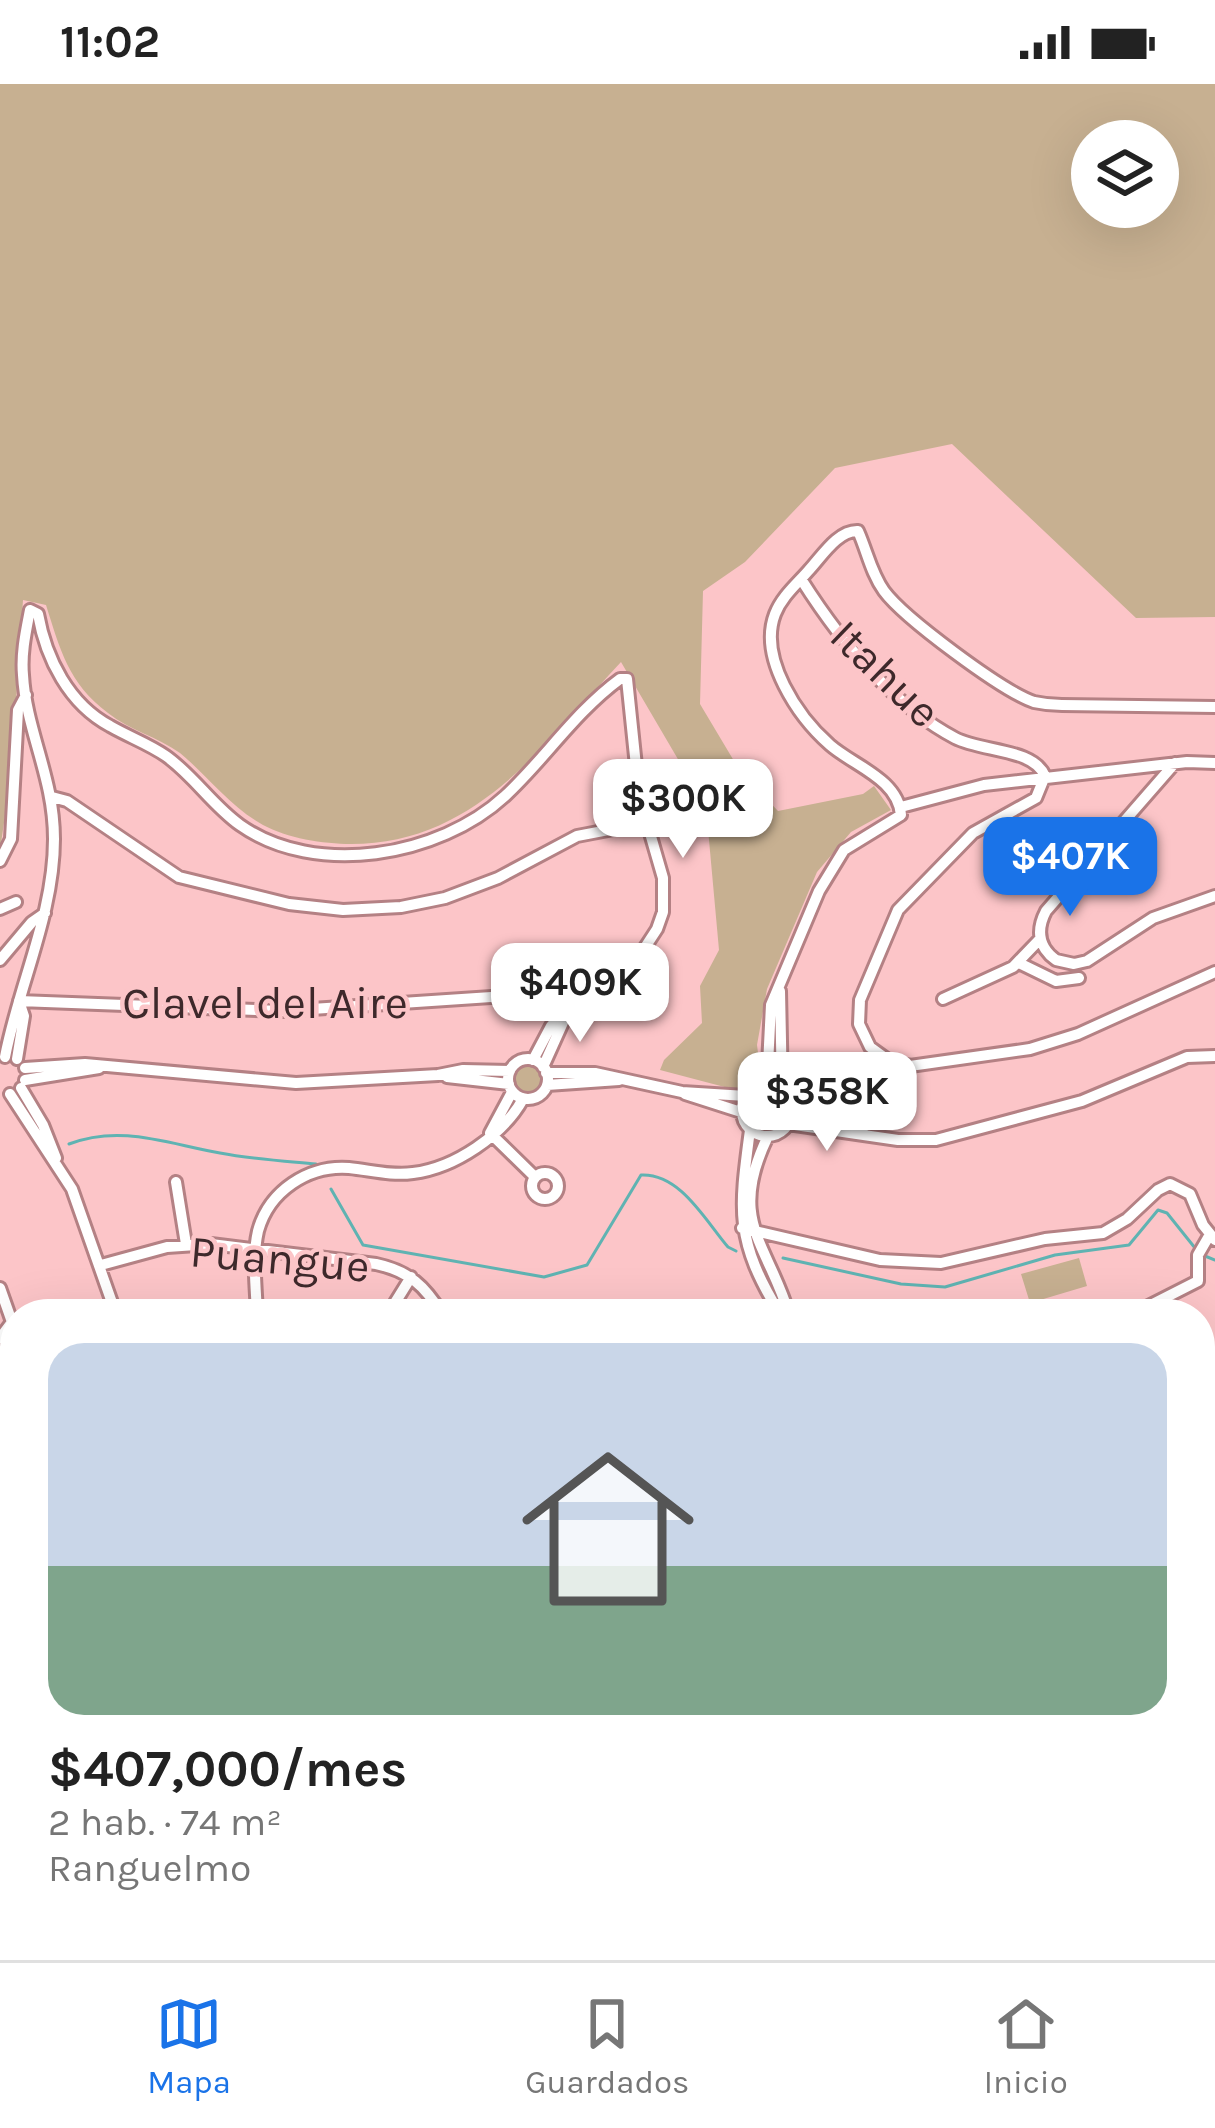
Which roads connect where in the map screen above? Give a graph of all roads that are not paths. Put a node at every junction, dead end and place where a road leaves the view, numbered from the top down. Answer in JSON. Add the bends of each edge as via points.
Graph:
{"nodes":[{"id":1,"x":801,"y":579,"type":"junction"},
{"id":2,"x":26,"y":695,"type":"junction"},
{"id":3,"x":1215,"y":706,"type":"edge"},
{"id":4,"x":1174,"y":763,"type":"junction"},
{"id":5,"x":1215,"y":763,"type":"edge"},
{"id":6,"x":1045,"y":778,"type":"junction"},
{"id":7,"x":52,"y":797,"type":"junction"},
{"id":8,"x":901,"y":807,"type":"junction"},
{"id":9,"x":645,"y":823,"type":"junction"},
{"id":10,"x":0,"y":861,"type":"edge"},
{"id":11,"x":1215,"y":896,"type":"edge"},
{"id":12,"x":16,"y":902,"type":"dead end"},
{"id":13,"x":0,"y":909,"type":"edge"},
{"id":14,"x":45,"y":913,"type":"junction"},
{"id":15,"x":1040,"y":939,"type":"junction"},
{"id":16,"x":0,"y":960,"type":"edge"},
{"id":17,"x":1019,"y":963,"type":"junction"},
{"id":18,"x":1215,"y":972,"type":"edge"},
{"id":19,"x":1079,"y":978,"type":"dead end"},
{"id":20,"x":780,"y":988,"type":"junction"},
{"id":21,"x":583,"y":991,"type":"junction"},
{"id":22,"x":943,"y":999,"type":"dead end"},
{"id":23,"x":19,"y":1000,"type":"junction"},
{"id":24,"x":1215,"y":1056,"type":"edge"},
{"id":25,"x":542,"y":1071,"type":"junction"},
{"id":26,"x":13,"y":1075,"type":"edge"},
{"id":27,"x":767,"y":1085,"type":"junction"},
{"id":28,"x":514,"y":1086,"type":"junction"},
{"id":29,"x":782,"y":1090,"type":"junction"},
{"id":30,"x":682,"y":1092,"type":"junction"},
{"id":31,"x":746,"y":1096,"type":"junction"},
{"id":32,"x":792,"y":1108,"type":"junction"},
{"id":33,"x":741,"y":1112,"type":"junction"},
{"id":34,"x":788,"y":1124,"type":"junction"},
{"id":35,"x":750,"y":1130,"type":"junction"},
{"id":36,"x":863,"y":1132,"type":"junction"},
{"id":37,"x":490,"y":1133,"type":"junction"},
{"id":38,"x":768,"y":1136,"type":"junction"},
{"id":39,"x":535,"y":1178,"type":"dead end"},
{"id":40,"x":176,"y":1182,"type":"dead end"},
{"id":41,"x":748,"y":1229,"type":"junction"},
{"id":42,"x":1212,"y":1238,"type":"edge"},
{"id":43,"x":186,"y":1244,"type":"junction"},
{"id":44,"x":256,"y":1249,"type":"junction"},
{"id":45,"x":100,"y":1265,"type":"junction"},
{"id":46,"x":411,"y":1277,"type":"junction"},
{"id":47,"x":111,"y":1299,"type":"edge"},
{"id":48,"x":257,"y":1299,"type":"edge"},
{"id":49,"x":397,"y":1299,"type":"edge"},
{"id":50,"x":429,"y":1299,"type":"edge"},
{"id":51,"x":776,"y":1299,"type":"edge"},
{"id":52,"x":1162,"y":1299,"type":"edge"}],
"edges":[{"from":1,"to":3,"type":"street","via":[[846,531],[858,531],[886,595],[1020,695],[1062,705]]},
{"from":1,"to":6,"type":"street","name":"Itahue","via":[[856,654],[927,720],[970,745],[1032,759]]},
{"from":1,"to":8,"type":"street","via":[[774,616],[775,664],[806,719],[886,783]]},
{"from":2,"to":7,"type":"street"},
{"from":2,"to":9,"type":"street","via":[[30,610],[60,679],[107,725],[166,756],[242,826],[277,844],[379,853],[422,843],[503,798],[578,714],[627,680]]},
{"from":2,"to":10,"type":"street","via":[[18,710],[11,839]]},
{"from":4,"to":5,"type":"street"},
{"from":4,"to":6,"type":"street"},
{"from":4,"to":15,"type":"street","via":[[1046,911]]},
{"from":6,"to":8,"type":"street"},
{"from":6,"to":18,"type":"street","via":[[1036,798],[973,833],[898,910],[860,1000],[870,1047],[910,1066],[1030,1049]]},
{"from":7,"to":9,"type":"street","via":[[178,877],[343,910],[458,894],[578,836]]},
{"from":7,"to":14,"type":"street"},
{"from":8,"to":20,"type":"street","via":[[901,815],[856,840],[830,869]]},
{"from":9,"to":21,"type":"street","via":[[663,878],[661,921],[635,958]]},
{"from":11,"to":15,"type":"street","via":[[1154,917],[1081,963],[1056,960]]},
{"from":12,"to":13,"type":"street"},
{"from":14,"to":16,"type":"street"},
{"from":14,"to":23,"type":"street"},
{"from":15,"to":17,"type":"street"},
{"from":17,"to":19,"type":"street","via":[[1056,981]]},
{"from":17,"to":22,"type":"street"},
{"from":20,"to":27,"type":"street","via":[[768,1021]]},
{"from":20,"to":29,"type":"street"},
{"from":21,"to":23,"type":"street","name":"Clavel del Aire","via":[[283,1011]]},
{"from":21,"to":25,"type":"street"},
{"from":23,"to":26,"type":"street","via":[[24,1016]]},
{"from":24,"to":36,"type":"street","via":[[1187,1057],[1082,1101],[946,1138]]},
{"from":25,"to":28,"type":"street","via":[[517,1063]]},
{"from":25,"to":28,"type":"street","via":[[538,1097]]},
{"from":25,"to":30,"type":"street"},
{"from":26,"to":28,"type":"street","via":[[102,1067],[296,1083],[463,1070]]},
{"from":26,"to":45,"type":"street"},
{"from":27,"to":29,"type":"street"},
{"from":27,"to":31,"type":"street"},
{"from":28,"to":37,"type":"street"},
{"from":29,"to":32,"type":"street"},
{"from":30,"to":31,"type":"street"},
{"from":30,"to":33,"type":"street"},
{"from":31,"to":33,"type":"street"},
{"from":32,"to":34,"type":"street"},
{"from":32,"to":36,"type":"street"},
{"from":33,"to":35,"type":"street"},
{"from":34,"to":36,"type":"street"},
{"from":34,"to":38,"type":"street"},
{"from":35,"to":38,"type":"street"},
{"from":35,"to":41,"type":"street","via":[[741,1198]]},
{"from":37,"to":39,"type":"street"},
{"from":37,"to":44,"type":"street","via":[[431,1169],[337,1168],[301,1178],[271,1204]]},
{"from":38,"to":41,"type":"street"},
{"from":40,"to":43,"type":"street"},
{"from":41,"to":42,"type":"street","via":[[880,1260],[953,1262],[1103,1234],[1170,1184],[1190,1194]]},
{"from":41,"to":51,"type":"street","via":[[753,1260]]},
{"from":42,"to":52,"type":"street","via":[[1198,1255],[1198,1281]]},
{"from":43,"to":44,"type":"street","name":"Puangue"},
{"from":43,"to":45,"type":"street","name":"Puangue"},
{"from":44,"to":46,"type":"street","name":"Puangue","via":[[376,1264]]},
{"from":44,"to":48,"type":"street"},
{"from":45,"to":47,"type":"street"},
{"from":46,"to":49,"type":"street"},
{"from":46,"to":50,"type":"street","name":"Puangue"}]}
